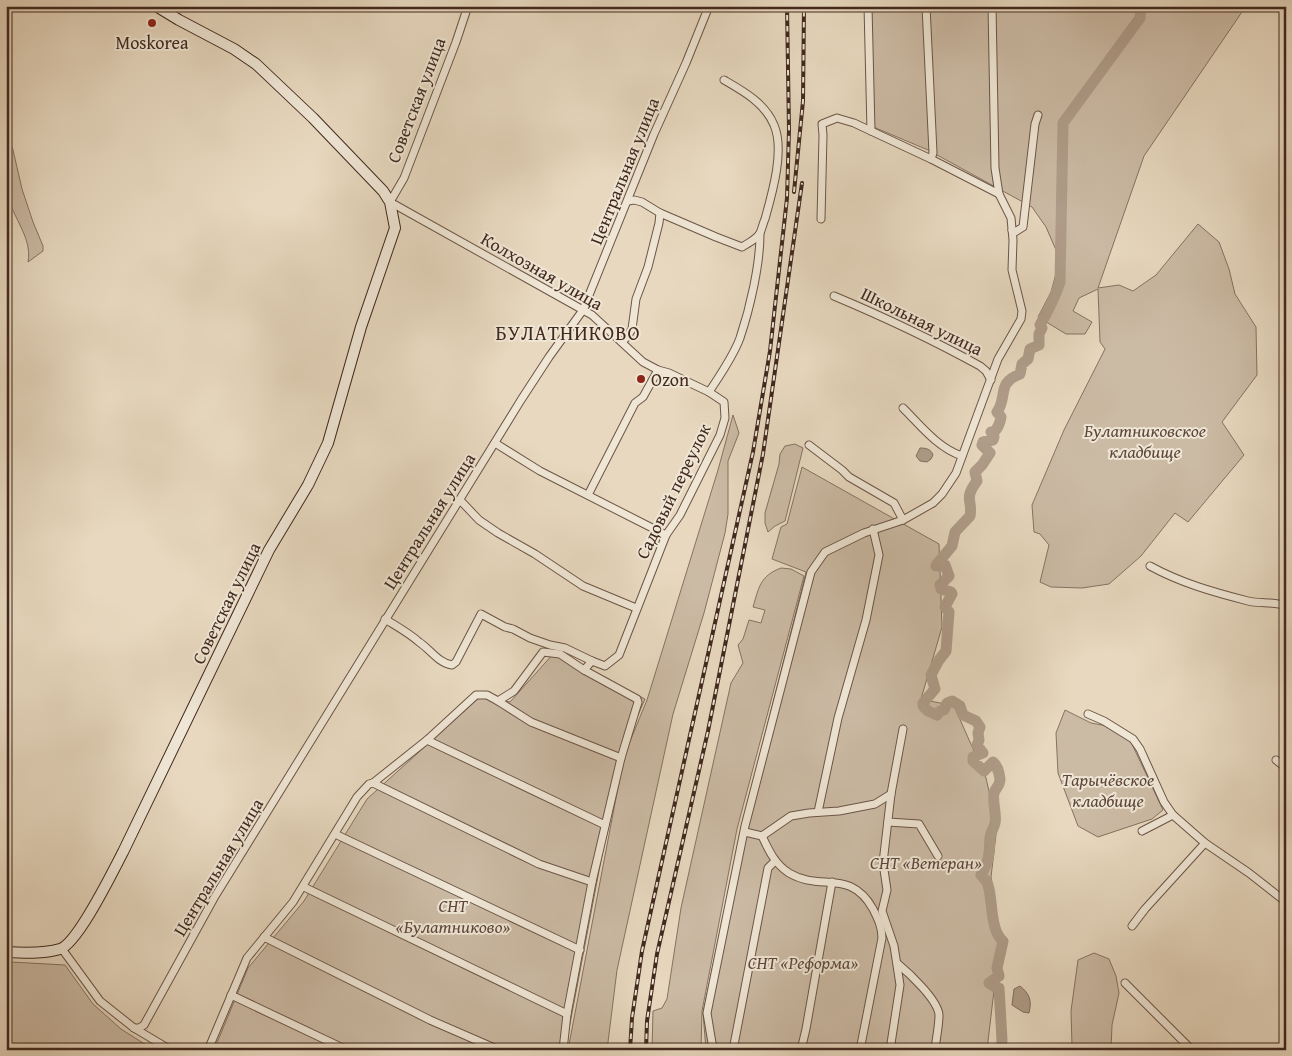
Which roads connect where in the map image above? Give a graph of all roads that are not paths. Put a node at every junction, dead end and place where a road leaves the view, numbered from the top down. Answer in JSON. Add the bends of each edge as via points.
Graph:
{"nodes":[{"id":1,"x":156,"y":6,"type":"edge"},
{"id":2,"x":468,"y":6,"type":"edge"},
{"id":3,"x":709,"y":6,"type":"edge"},
{"id":4,"x":868,"y":6,"type":"edge"},
{"id":5,"x":926,"y":6,"type":"edge"},
{"id":6,"x":992,"y":6,"type":"edge"},
{"id":7,"x":724,"y":80,"type":"dead end"},
{"id":8,"x":1038,"y":115,"type":"dead end"},
{"id":9,"x":871,"y":131,"type":"junction"},
{"id":10,"x":931,"y":159,"type":"junction"},
{"id":11,"x":999,"y":194,"type":"junction"},
{"id":12,"x":628,"y":201,"type":"junction"},
{"id":13,"x":390,"y":202,"type":"junction"},
{"id":14,"x":660,"y":213,"type":"junction"},
{"id":15,"x":821,"y":219,"type":"dead end"},
{"id":16,"x":1012,"y":230,"type":"junction"},
{"id":17,"x":760,"y":234,"type":"junction"},
{"id":18,"x":834,"y":296,"type":"dead end"},
{"id":19,"x":583,"y":310,"type":"junction"},
{"id":20,"x":622,"y":342,"type":"junction"},
{"id":21,"x":658,"y":370,"type":"junction"},
{"id":22,"x":991,"y":380,"type":"junction"},
{"id":23,"x":709,"y":392,"type":"junction"},
{"id":24,"x":724,"y":402,"type":"joint"},
{"id":25,"x":903,"y":408,"type":"dead end"},
{"id":26,"x":495,"y":443,"type":"junction"},
{"id":27,"x":809,"y":445,"type":"dead end"},
{"id":28,"x":962,"y":456,"type":"junction"},
{"id":29,"x":588,"y":495,"type":"junction"},
{"id":30,"x":460,"y":500,"type":"junction"},
{"id":31,"x":904,"y":520,"type":"junction"},
{"id":32,"x":873,"y":529,"type":"junction"},
{"id":33,"x":666,"y":535,"type":"junction"},
{"id":34,"x":1150,"y":566,"type":"dead end"},
{"id":35,"x":1286,"y":606,"type":"edge"},
{"id":36,"x":636,"y":608,"type":"junction"},
{"id":37,"x":385,"y":619,"type":"junction"},
{"id":38,"x":592,"y":661,"type":"junction"},
{"id":39,"x":584,"y":670,"type":"junction"},
{"id":40,"x":498,"y":701,"type":"junction"},
{"id":41,"x":1088,"y":714,"type":"dead end"},
{"id":42,"x":903,"y":729,"type":"dead end"},
{"id":43,"x":427,"y":740,"type":"junction"},
{"id":44,"x":621,"y":758,"type":"junction"},
{"id":45,"x":1276,"y":760,"type":"dead end"},
{"id":46,"x":1286,"y":768,"type":"edge"},
{"id":47,"x":373,"y":783,"type":"junction"},
{"id":48,"x":892,"y":794,"type":"junction"},
{"id":49,"x":818,"y":812,"type":"junction"},
{"id":50,"x":1173,"y":815,"type":"junction"},
{"id":51,"x":888,"y":822,"type":"junction"},
{"id":52,"x":605,"y":825,"type":"junction"},
{"id":53,"x":1142,"y":831,"type":"dead end"},
{"id":54,"x":745,"y":832,"type":"junction"},
{"id":55,"x":335,"y":834,"type":"junction"},
{"id":56,"x":762,"y":836,"type":"junction"},
{"id":57,"x":1205,"y":843,"type":"junction"},
{"id":58,"x":938,"y":856,"type":"dead end"},
{"id":59,"x":775,"y":862,"type":"junction"},
{"id":60,"x":592,"y":882,"type":"junction"},
{"id":61,"x":832,"y":882,"type":"junction"},
{"id":62,"x":304,"y":887,"type":"junction"},
{"id":63,"x":1286,"y":902,"type":"edge"},
{"id":64,"x":1132,"y":926,"type":"dead end"},
{"id":65,"x":264,"y":937,"type":"junction"},
{"id":66,"x":62,"y":949,"type":"junction"},
{"id":67,"x":580,"y":950,"type":"junction"},
{"id":68,"x":6,"y":952,"type":"edge"},
{"id":69,"x":898,"y":964,"type":"junction"},
{"id":70,"x":1125,"y":983,"type":"dead end"},
{"id":71,"x":230,"y":996,"type":"junction"},
{"id":72,"x":567,"y":1014,"type":"junction"},
{"id":73,"x":134,"y":1028,"type":"junction"},
{"id":74,"x":171,"y":1050,"type":"edge"},
{"id":75,"x":208,"y":1050,"type":"edge"},
{"id":76,"x":346,"y":1050,"type":"edge"},
{"id":77,"x":499,"y":1050,"type":"edge"},
{"id":78,"x":564,"y":1050,"type":"edge"},
{"id":79,"x":715,"y":1050,"type":"edge"},
{"id":80,"x":733,"y":1050,"type":"edge"},
{"id":81,"x":801,"y":1050,"type":"edge"},
{"id":82,"x":860,"y":1050,"type":"edge"},
{"id":83,"x":890,"y":1050,"type":"edge"},
{"id":84,"x":935,"y":1050,"type":"edge"},
{"id":85,"x":1192,"y":1050,"type":"edge"}],
"edges":[{"from":1,"to":13,"type":"street","name":"Советская улица","via":[[256,64],[313,118]]},
{"from":2,"to":13,"type":"street","name":"Советская улица","via":[[404,178]]},
{"from":3,"to":12,"type":"street","name":"Центральная улица"},
{"from":4,"to":9,"type":"street"},
{"from":5,"to":10,"type":"street"},
{"from":6,"to":11,"type":"street","via":[[995,168]]},
{"from":7,"to":17,"type":"street","via":[[759,104],[774,124],[778,138],[771,199]]},
{"from":8,"to":16,"type":"street","via":[[1023,227]]},
{"from":9,"to":10,"type":"street"},
{"from":9,"to":15,"type":"street","via":[[837,118],[822,124]]},
{"from":10,"to":11,"type":"street"},
{"from":11,"to":16,"type":"street"},
{"from":12,"to":14,"type":"street","via":[[642,202]]},
{"from":12,"to":19,"type":"street","name":"Центральная улица"},
{"from":13,"to":19,"type":"street","name":"Колхозная улица"},
{"from":13,"to":66,"type":"street","name":"Советская улица","via":[[395,228],[364,318],[328,443],[308,485],[269,550],[123,852],[92,908]]},
{"from":14,"to":17,"type":"street","via":[[742,246]]},
{"from":14,"to":20,"type":"street","via":[[648,267],[636,299],[632,329]]},
{"from":16,"to":22,"type":"street","via":[[1012,270],[1021,319],[998,358]]},
{"from":17,"to":23,"type":"street","via":[[760,255],[740,338]]},
{"from":18,"to":22,"type":"street","name":"Школьная улица","via":[[938,343],[980,366]]},
{"from":19,"to":20,"type":"street","name":"Колхозная улица"},
{"from":19,"to":26,"type":"street","name":"Центральная улица"},
{"from":20,"to":21,"type":"street","name":"Колхозная улица","via":[[643,362]]},
{"from":21,"to":23,"type":"street","name":"Колхозная улица"},
{"from":21,"to":29,"type":"street","via":[[643,397],[635,403]]},
{"from":22,"to":28,"type":"street"},
{"from":23,"to":24,"type":"street","name":"Колхозная улица"},
{"from":24,"to":33,"type":"street","name":"Садовый переулок","via":[[725,418],[720,435],[680,515]]},
{"from":25,"to":28,"type":"street","via":[[944,446]]},
{"from":26,"to":29,"type":"street"},
{"from":26,"to":30,"type":"street","name":"Центральная улица"},
{"from":27,"to":31,"type":"street","via":[[849,477],[894,503]]},
{"from":28,"to":31,"type":"street","via":[[956,473],[942,494]]},
{"from":29,"to":33,"type":"street"},
{"from":30,"to":36,"type":"street","via":[[479,520],[583,586]]},
{"from":30,"to":37,"type":"street","name":"Центральная улица"},
{"from":31,"to":32,"type":"street"},
{"from":32,"to":49,"type":"street","via":[[879,555]]},
{"from":32,"to":54,"type":"street","via":[[826,552],[811,572]]},
{"from":33,"to":36,"type":"street","name":"Садовый переулок"},
{"from":34,"to":35,"type":"street","via":[[1196,587]]},
{"from":36,"to":38,"type":"street","name":"Садовый переулок","via":[[619,655],[605,666]]},
{"from":37,"to":38,"type":"street","name":"Садовый переулок","via":[[448,665],[456,662],[481,614],[505,627]]},
{"from":37,"to":73,"type":"street","name":"Центральная улица","via":[[214,898],[144,1025]]},
{"from":38,"to":39,"type":"street"},
{"from":39,"to":40,"type":"street","via":[[560,654],[543,652],[514,691]]},
{"from":39,"to":44,"type":"street","via":[[637,699]]},
{"from":40,"to":43,"type":"street","via":[[487,695],[476,695]]},
{"from":40,"to":44,"type":"street","via":[[531,722]]},
{"from":41,"to":50,"type":"street","via":[[1133,739]]},
{"from":42,"to":48,"type":"street"},
{"from":43,"to":47,"type":"street"},
{"from":43,"to":52,"type":"street"},
{"from":44,"to":52,"type":"street"},
{"from":45,"to":46,"type":"street"},
{"from":47,"to":55,"type":"street","via":[[357,797]]},
{"from":47,"to":60,"type":"street","via":[[539,864]]},
{"from":48,"to":49,"type":"street","via":[[875,804]]},
{"from":48,"to":51,"type":"street"},
{"from":49,"to":56,"type":"street","via":[[791,816]]},
{"from":50,"to":53,"type":"street"},
{"from":50,"to":57,"type":"street"},
{"from":51,"to":58,"type":"street","via":[[919,824]]},
{"from":51,"to":69,"type":"street","via":[[883,863],[887,890],[882,911]]},
{"from":52,"to":60,"type":"street"},
{"from":54,"to":56,"type":"street"},
{"from":54,"to":79,"type":"street","via":[[707,1013]]},
{"from":55,"to":62,"type":"street"},
{"from":55,"to":67,"type":"street"},
{"from":56,"to":59,"type":"street"},
{"from":57,"to":63,"type":"street"},
{"from":57,"to":64,"type":"street"},
{"from":59,"to":61,"type":"street","via":[[805,880]]},
{"from":59,"to":80,"type":"street","via":[[768,868]]},
{"from":60,"to":67,"type":"street"},
{"from":61,"to":81,"type":"street"},
{"from":61,"to":82,"type":"street","via":[[854,887],[866,897],[882,929]]},
{"from":62,"to":65,"type":"street"},
{"from":62,"to":72,"type":"street"},
{"from":65,"to":71,"type":"street","via":[[247,958]]},
{"from":65,"to":77,"type":"street","via":[[430,1020]]},
{"from":66,"to":68,"type":"street"},
{"from":66,"to":73,"type":"street","via":[[100,1001]]},
{"from":67,"to":72,"type":"street"},
{"from":69,"to":83,"type":"street","via":[[900,985]]},
{"from":69,"to":84,"type":"street","via":[[932,1000],[939,1013]]},
{"from":70,"to":85,"type":"street"},
{"from":71,"to":75,"type":"street"},
{"from":71,"to":76,"type":"street"},
{"from":72,"to":78,"type":"street"},
{"from":73,"to":74,"type":"street"}]}
